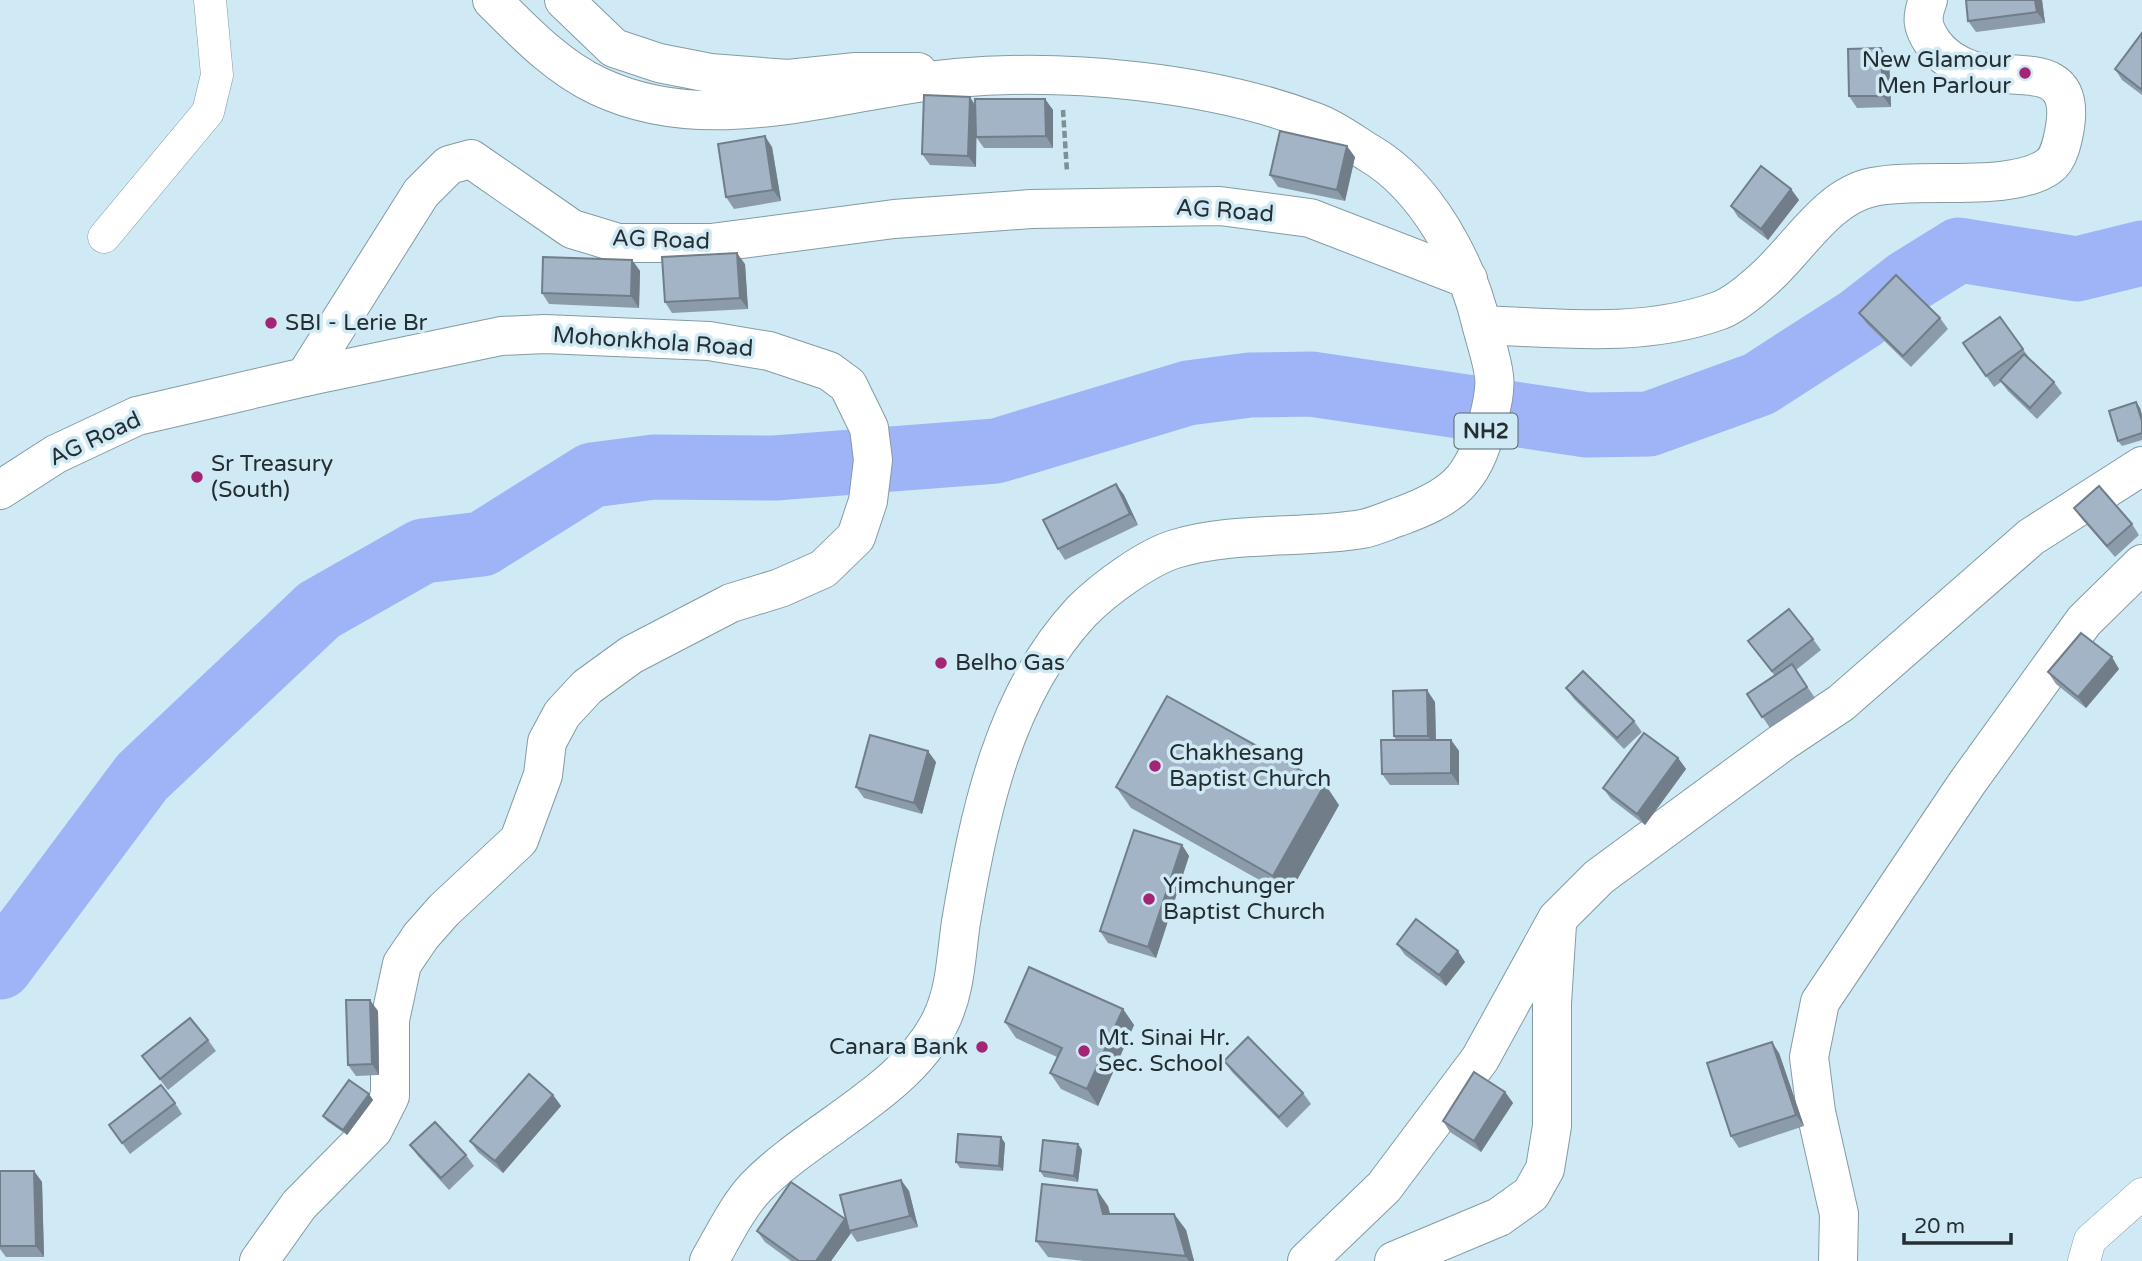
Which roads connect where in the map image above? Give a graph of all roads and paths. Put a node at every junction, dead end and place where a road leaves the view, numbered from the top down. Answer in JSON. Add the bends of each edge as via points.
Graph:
{"nodes":[{"id":1,"x":210,"y":0,"type":"edge"},
{"id":2,"x":492,"y":0,"type":"edge"},
{"id":3,"x":564,"y":0,"type":"edge"},
{"id":4,"x":1928,"y":0,"type":"edge"},
{"id":5,"x":1050,"y":74,"type":"junction"},
{"id":6,"x":1069,"y":208,"type":"junction"},
{"id":7,"x":104,"y":237,"type":"dead end"},
{"id":8,"x":1468,"y":279,"type":"junction"},
{"id":9,"x":1482,"y":325,"type":"junction"},
{"id":10,"x":305,"y":377,"type":"junction"},
{"id":11,"x":2142,"y":466,"type":"edge"},
{"id":12,"x":0,"y":490,"type":"edge"},
{"id":13,"x":2142,"y":564,"type":"edge"},
{"id":14,"x":1557,"y":919,"type":"junction"},
{"id":15,"x":2142,"y":1194,"type":"edge"},
{"id":16,"x":259,"y":1261,"type":"edge"},
{"id":17,"x":709,"y":1261,"type":"edge"},
{"id":18,"x":1307,"y":1261,"type":"edge"},
{"id":19,"x":1394,"y":1261,"type":"edge"},
{"id":20,"x":1838,"y":1261,"type":"edge"},
{"id":21,"x":2084,"y":1261,"type":"edge"}],
"edges":[{"from":1,"to":7,"type":"street","via":[[217,75],[208,112]]},
{"from":2,"to":5,"type":"main road","number":"NH2","via":[[539,48],[598,86],[660,107],[734,111],[949,78]]},
{"from":3,"to":5,"type":"main road","via":[[614,48],[710,73],[788,79],[856,72]]},
{"from":4,"to":9,"type":"main road","via":[[1922,17],[1925,31],[1941,54],[1972,70],[2048,79],[2062,93],[2067,114],[2053,164],[2036,174],[1978,182],[1871,187],[1842,201],[1765,278],[1720,311],[1660,326],[1602,330]]},
{"from":5,"to":6,"type":"path"},
{"from":5,"to":8,"type":"main road","number":"NH2","via":[[1210,91],[1318,123],[1390,165],[1443,229]]},
{"from":6,"to":8,"type":"main road","name":"AG Road","via":[[1220,206],[1310,218]]},
{"from":6,"to":10,"type":"main road","name":"AG Road","via":[[894,219],[711,243],[618,243],[572,229],[471,159],[449,165],[421,193]]},
{"from":8,"to":9,"type":"main road","number":"NH2"},
{"from":9,"to":17,"type":"main road","number":"NH2","via":[[1495,380],[1480,456],[1461,484],[1433,504],[1365,529],[1265,535],[1173,549],[1119,580],[1076,619],[1047,655],[1013,718],[984,807],[960,925],[955,978],[940,1022],[911,1061],[752,1191]]},
{"from":10,"to":12,"type":"main road","name":"AG Road","via":[[137,416],[56,454]]},
{"from":10,"to":16,"type":"main road","name":"Mohonkhola Road","via":[[500,336],[709,341],[769,351],[829,371],[848,385],[869,428],[873,460],[868,501],[856,537],[823,569],[731,603],[642,649],[587,687],[562,714],[547,742],[542,775],[519,840],[444,910],[402,964],[390,1020],[390,1096],[373,1129],[299,1206]]},
{"from":11,"to":14,"type":"main road","via":[[2031,537],[1841,703],[1599,877]]},
{"from":13,"to":20,"type":"main road","via":[[2084,621],[1967,783],[1820,1003],[1809,1058],[1839,1214]]},
{"from":14,"to":18,"type":"main road","via":[[1480,1059],[1384,1187]]},
{"from":14,"to":19,"type":"main road","via":[[1552,1126],[1545,1169],[1531,1194],[1499,1217]]},
{"from":15,"to":21,"type":"street","via":[[2090,1240]]}]}
